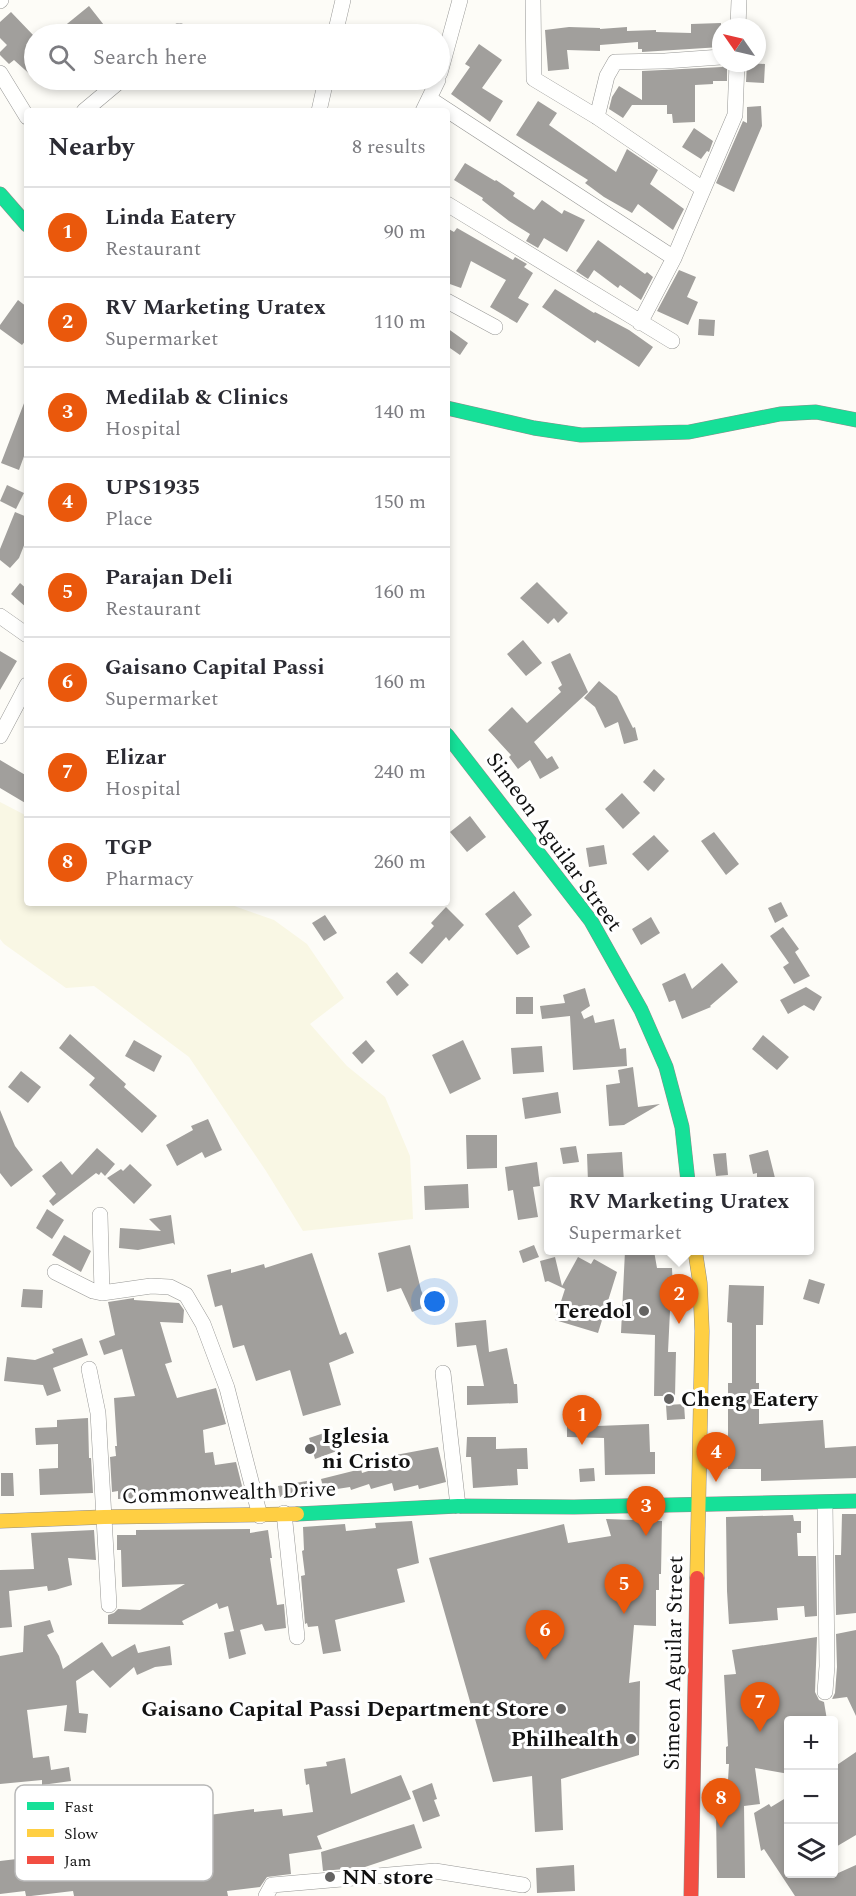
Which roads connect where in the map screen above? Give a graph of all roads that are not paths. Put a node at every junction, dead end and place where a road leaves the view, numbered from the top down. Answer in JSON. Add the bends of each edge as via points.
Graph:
{"nodes":[{"id":1,"x":343,"y":0,"type":"edge"},
{"id":2,"x":460,"y":0,"type":"edge"},
{"id":3,"x":474,"y":0,"type":"edge"},
{"id":4,"x":533,"y":0,"type":"edge"},
{"id":5,"x":739,"y":0,"type":"edge"},
{"id":6,"x":738,"y":18,"type":"edge"},
{"id":7,"x":337,"y":24,"type":"edge"},
{"id":8,"x":450,"y":36,"type":"edge"},
{"id":9,"x":712,"y":58,"type":"edge"},
{"id":10,"x":737,"y":72,"type":"edge"},
{"id":11,"x":0,"y":73,"type":"edge"},
{"id":12,"x":110,"y":90,"type":"edge"},
{"id":13,"x":324,"y":90,"type":"edge"},
{"id":14,"x":433,"y":90,"type":"edge"},
{"id":15,"x":426,"y":105,"type":"edge"},
{"id":16,"x":88,"y":108,"type":"edge"},
{"id":17,"x":321,"y":108,"type":"edge"},
{"id":18,"x":24,"y":112,"type":"edge"},
{"id":19,"x":597,"y":117,"type":"junction"},
{"id":20,"x":450,"y":120,"type":"edge"},
{"id":21,"x":703,"y":189,"type":"junction"},
{"id":22,"x":0,"y":194,"type":"edge"},
{"id":23,"x":450,"y":206,"type":"edge"},
{"id":24,"x":24,"y":222,"type":"edge"},
{"id":25,"x":674,"y":258,"type":"junction"},
{"id":26,"x":450,"y":303,"type":"edge"},
{"id":27,"x":640,"y":322,"type":"junction"},
{"id":28,"x":495,"y":327,"type":"dead end"},
{"id":29,"x":672,"y":342,"type":"dead end"},
{"id":30,"x":450,"y":409,"type":"edge"},
{"id":31,"x":856,"y":420,"type":"edge"},
{"id":32,"x":0,"y":616,"type":"edge"},
{"id":33,"x":24,"y":633,"type":"edge"},
{"id":34,"x":24,"y":691,"type":"edge"},
{"id":35,"x":0,"y":736,"type":"edge"},
{"id":36,"x":450,"y":739,"type":"edge"},
{"id":37,"x":687,"y":1177,"type":"edge"},
{"id":38,"x":100,"y":1215,"type":"dead end"},
{"id":39,"x":696,"y":1255,"type":"edge"},
{"id":40,"x":55,"y":1272,"type":"dead end"},
{"id":41,"x":102,"y":1293,"type":"junction"},
{"id":42,"x":89,"y":1369,"type":"dead end"},
{"id":43,"x":443,"y":1373,"type":"dead end"},
{"id":44,"x":856,"y":1501,"type":"edge"},
{"id":45,"x":698,"y":1503,"type":"junction"},
{"id":46,"x":825,"y":1503,"type":"junction"},
{"id":47,"x":458,"y":1506,"type":"junction"},
{"id":48,"x":284,"y":1513,"type":"junction"},
{"id":49,"x":260,"y":1516,"type":"junction"},
{"id":50,"x":104,"y":1517,"type":"junction"},
{"id":51,"x":0,"y":1521,"type":"edge"},
{"id":52,"x":109,"y":1605,"type":"dead end"},
{"id":53,"x":297,"y":1637,"type":"dead end"},
{"id":54,"x":825,"y":1692,"type":"dead end"},
{"id":55,"x":523,"y":1885,"type":"dead end"},
{"id":56,"x":266,"y":1896,"type":"edge"},
{"id":57,"x":691,"y":1896,"type":"edge"}],
"edges":[{"from":1,"to":7,"type":"street"},
{"from":2,"to":3,"type":"street"},
{"from":2,"to":8,"type":"street"},
{"from":4,"to":19,"type":"street","via":[[534,79]]},
{"from":5,"to":6,"type":"street"},
{"from":9,"to":19,"type":"street","via":[[615,62],[607,76]]},
{"from":10,"to":21,"type":"street","via":[[735,115]]},
{"from":11,"to":18,"type":"street"},
{"from":12,"to":16,"type":"street"},
{"from":13,"to":17,"type":"street"},
{"from":14,"to":15,"type":"street"},
{"from":19,"to":21,"type":"street"},
{"from":20,"to":25,"type":"street"},
{"from":21,"to":25,"type":"street"},
{"from":22,"to":24,"type":"main road"},
{"from":23,"to":27,"type":"street"},
{"from":25,"to":27,"type":"street"},
{"from":26,"to":28,"type":"street"},
{"from":27,"to":29,"type":"street"},
{"from":30,"to":31,"type":"main road","via":[[582,435],[690,432],[780,414],[816,412]]},
{"from":32,"to":33,"type":"street"},
{"from":34,"to":35,"type":"street"},
{"from":36,"to":37,"type":"main road","name":"Simeon Aguilar Street","via":[[591,921],[641,1010],[666,1067],[682,1127]]},
{"from":38,"to":41,"type":"street"},
{"from":39,"to":45,"type":"main road","name":"Simeon Aguilar Street","via":[[702,1331]]},
{"from":40,"to":41,"type":"street"},
{"from":41,"to":49,"type":"street","via":[[151,1286],[170,1287],[186,1295],[203,1324],[227,1388]]},
{"from":42,"to":50,"type":"street","via":[[98,1413]]},
{"from":43,"to":47,"type":"street"},
{"from":44,"to":46,"type":"main road","name":"Commonwealth Drive"},
{"from":45,"to":46,"type":"main road","name":"Commonwealth Drive"},
{"from":45,"to":47,"type":"main road","name":"Commonwealth Drive"},
{"from":45,"to":57,"type":"main road","name":"Simeon Aguilar Street"},
{"from":46,"to":54,"type":"street"},
{"from":47,"to":48,"type":"main road","name":"Commonwealth Drive"},
{"from":48,"to":49,"type":"main road","name":"Commonwealth Drive"},
{"from":48,"to":53,"type":"street"},
{"from":49,"to":50,"type":"main road","name":"Commonwealth Drive"},
{"from":50,"to":51,"type":"main road","name":"Commonwealth Drive"},
{"from":50,"to":52,"type":"street"},
{"from":55,"to":56,"type":"street","via":[[435,1871],[272,1885]]}]}
